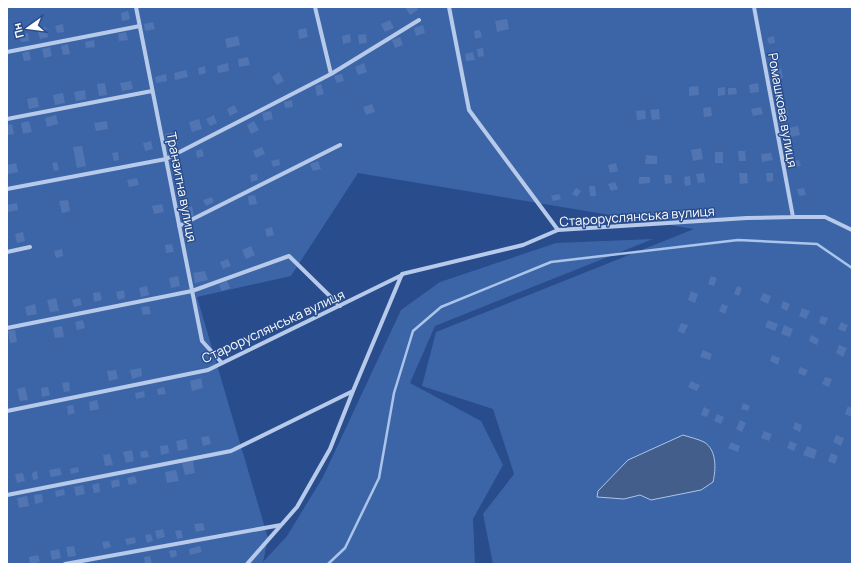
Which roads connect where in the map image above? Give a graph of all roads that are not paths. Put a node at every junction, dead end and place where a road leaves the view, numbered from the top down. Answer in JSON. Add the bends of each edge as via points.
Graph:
{"nodes":[{"id":1,"x":136,"y":7,"type":"edge"},
{"id":2,"x":315,"y":7,"type":"edge"},
{"id":3,"x":448,"y":7,"type":"edge"},
{"id":4,"x":754,"y":7,"type":"edge"},
{"id":5,"x":419,"y":20,"type":"dead end"},
{"id":6,"x":140,"y":26,"type":"junction"},
{"id":7,"x":7,"y":52,"type":"edge"},
{"id":8,"x":331,"y":74,"type":"junction"},
{"id":9,"x":152,"y":91,"type":"junction"},
{"id":10,"x":7,"y":119,"type":"edge"},
{"id":11,"x":340,"y":145,"type":"dead end"},
{"id":12,"x":166,"y":159,"type":"junction"},
{"id":13,"x":7,"y":189,"type":"edge"},
{"id":14,"x":793,"y":217,"type":"junction"},
{"id":15,"x":179,"y":226,"type":"junction"},
{"id":16,"x":558,"y":230,"type":"junction"},
{"id":17,"x":852,"y":230,"type":"edge"},
{"id":18,"x":30,"y":247,"type":"dead end"},
{"id":19,"x":7,"y":252,"type":"edge"},
{"id":20,"x":402,"y":274,"type":"junction"},
{"id":21,"x":192,"y":291,"type":"junction"},
{"id":22,"x":340,"y":306,"type":"junction"},
{"id":23,"x":7,"y":328,"type":"edge"},
{"id":24,"x":222,"y":363,"type":"junction"},
{"id":25,"x":353,"y":391,"type":"junction"},
{"id":26,"x":7,"y":411,"type":"edge"},
{"id":27,"x":7,"y":495,"type":"edge"},
{"id":28,"x":281,"y":525,"type":"junction"},
{"id":29,"x":65,"y":564,"type":"edge"},
{"id":30,"x":247,"y":564,"type":"edge"}],
"edges":[{"from":1,"to":6,"type":"street","name":"Транзитна вулиця"},
{"from":2,"to":8,"type":"street"},
{"from":3,"to":16,"type":"street","via":[[469,110]]},
{"from":4,"to":14,"type":"street","name":"Ромашкова вулиця"},
{"from":5,"to":8,"type":"street"},
{"from":6,"to":7,"type":"street"},
{"from":6,"to":9,"type":"street","name":"Транзитна вулиця"},
{"from":8,"to":12,"type":"street"},
{"from":9,"to":10,"type":"street"},
{"from":9,"to":12,"type":"street","name":"Транзитна вулиця"},
{"from":11,"to":15,"type":"street"},
{"from":12,"to":13,"type":"street"},
{"from":12,"to":15,"type":"street","name":"Транзитна вулиця"},
{"from":14,"to":16,"type":"street","name":"Староруслянська вулиця"},
{"from":14,"to":17,"type":"street","name":"Староруслянська вулиця","via":[[825,217]]},
{"from":15,"to":21,"type":"street","name":"Транзитна вулиця"},
{"from":16,"to":20,"type":"street","name":"Староруслянська вулиця","via":[[523,245]]},
{"from":18,"to":19,"type":"street"},
{"from":20,"to":22,"type":"street","name":"Староруслянська вулиця"},
{"from":20,"to":25,"type":"street"},
{"from":21,"to":22,"type":"street","via":[[289,256]]},
{"from":21,"to":23,"type":"street"},
{"from":21,"to":24,"type":"street","name":"Транзитна вулиця","via":[[202,342]]},
{"from":22,"to":24,"type":"street","name":"Староруслянська вулиця"},
{"from":24,"to":26,"type":"street","name":"Староруслянська вулиця","via":[[208,370]]},
{"from":25,"to":27,"type":"street","via":[[231,451]]},
{"from":25,"to":28,"type":"street","via":[[330,449],[297,507]]},
{"from":28,"to":29,"type":"street"},
{"from":28,"to":30,"type":"street"}]}
